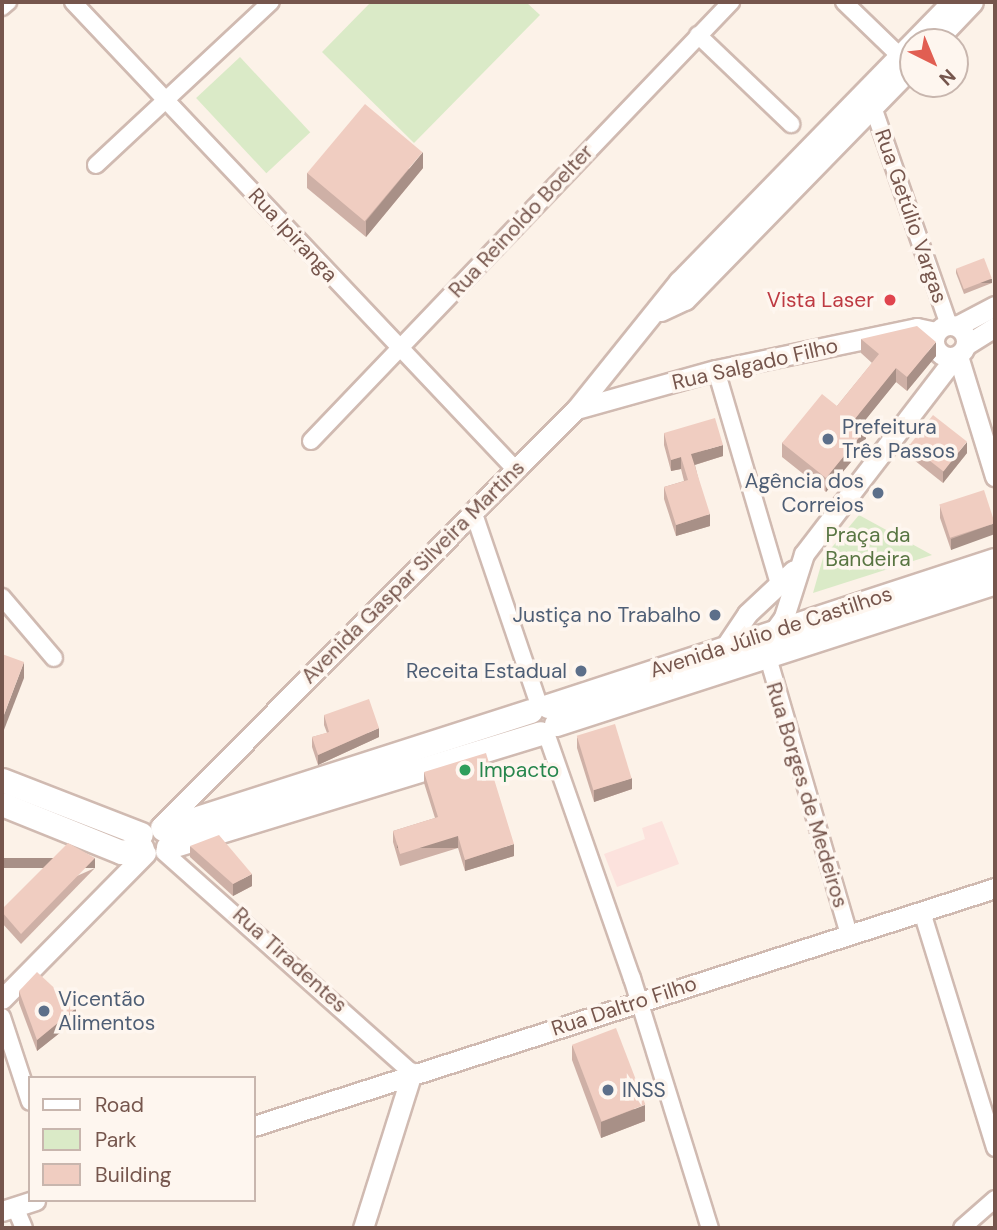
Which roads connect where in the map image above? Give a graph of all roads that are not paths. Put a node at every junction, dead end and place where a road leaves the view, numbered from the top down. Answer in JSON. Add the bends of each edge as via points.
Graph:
{"nodes":[{"id":1,"x":8,"y":2,"type":"edge"},
{"id":2,"x":73,"y":2,"type":"edge"},
{"id":3,"x":271,"y":2,"type":"edge"},
{"id":4,"x":730,"y":2,"type":"edge"},
{"id":5,"x":844,"y":2,"type":"edge"},
{"id":6,"x":951,"y":2,"type":"edge"},
{"id":7,"x":973,"y":2,"type":"edge"},
{"id":8,"x":2,"y":7,"type":"edge"},
{"id":9,"x":931,"y":28,"type":"edge"},
{"id":10,"x":948,"y":28,"type":"edge"},
{"id":11,"x":698,"y":34,"type":"junction"},
{"id":12,"x":899,"y":54,"type":"edge"},
{"id":13,"x":899,"y":68,"type":"edge"},
{"id":14,"x":899,"y":71,"type":"edge"},
{"id":15,"x":165,"y":100,"type":"junction"},
{"id":16,"x":873,"y":107,"type":"junction"},
{"id":17,"x":791,"y":124,"type":"dead end"},
{"id":18,"x":96,"y":165,"type":"dead end"},
{"id":19,"x":995,"y":306,"type":"edge"},
{"id":20,"x":660,"y":312,"type":"junction"},
{"id":21,"x":995,"y":327,"type":"edge"},
{"id":22,"x":947,"y":328,"type":"junction"},
{"id":23,"x":401,"y":348,"type":"junction"},
{"id":24,"x":960,"y":353,"type":"junction"},
{"id":25,"x":716,"y":370,"type":"junction"},
{"id":26,"x":576,"y":409,"type":"junction"},
{"id":27,"x":311,"y":441,"type":"dead end"},
{"id":28,"x":514,"y":468,"type":"junction"},
{"id":29,"x":995,"y":476,"type":"edge"},
{"id":30,"x":473,"y":511,"type":"junction"},
{"id":31,"x":995,"y":561,"type":"edge"},
{"id":32,"x":786,"y":575,"type":"junction"},
{"id":33,"x":995,"y":582,"type":"edge"},
{"id":34,"x":2,"y":597,"type":"edge"},
{"id":35,"x":775,"y":629,"type":"junction"},
{"id":36,"x":727,"y":644,"type":"junction"},
{"id":37,"x":767,"y":654,"type":"junction"},
{"id":38,"x":54,"y":658,"type":"dead end"},
{"id":39,"x":543,"y":719,"type":"junction"},
{"id":40,"x":2,"y":780,"type":"edge"},
{"id":41,"x":2,"y":804,"type":"edge"},
{"id":42,"x":155,"y":842,"type":"junction"},
{"id":43,"x":995,"y":888,"type":"edge"},
{"id":44,"x":922,"y":912,"type":"junction"},
{"id":45,"x":849,"y":935,"type":"junction"},
{"id":46,"x":2,"y":999,"type":"edge"},
{"id":47,"x":639,"y":1001,"type":"junction"},
{"id":48,"x":2,"y":1017,"type":"edge"},
{"id":49,"x":412,"y":1073,"type":"junction"},
{"id":50,"x":28,"y":1096,"type":"edge"},
{"id":51,"x":256,"y":1125,"type":"edge"},
{"id":52,"x":995,"y":1148,"type":"edge"},
{"id":53,"x":995,"y":1199,"type":"edge"},
{"id":54,"x":29,"y":1202,"type":"edge"},
{"id":55,"x":9,"y":1209,"type":"edge"},
{"id":56,"x":24,"y":1228,"type":"edge"},
{"id":57,"x":363,"y":1228,"type":"edge"},
{"id":58,"x":710,"y":1228,"type":"edge"},
{"id":59,"x":962,"y":1228,"type":"edge"}],
"edges":[{"from":1,"to":8,"type":"street"},
{"from":2,"to":15,"type":"street","name":"Rua Ipiranga"},
{"from":3,"to":15,"type":"street"},
{"from":4,"to":11,"type":"street","name":"Rua Reinoldo Boelter"},
{"from":5,"to":12,"type":"street"},
{"from":6,"to":9,"type":"street","name":"Avenida Gaspar Silveira Martins"},
{"from":7,"to":10,"type":"street"},
{"from":11,"to":17,"type":"street"},
{"from":11,"to":23,"type":"street","name":"Rua Reinoldo Boelter"},
{"from":13,"to":20,"type":"street","name":"Avenida Gaspar Silveira Martins","via":[[679,281]]},
{"from":14,"to":16,"type":"street","name":"Avenida Gaspar Silveira Martins"},
{"from":15,"to":18,"type":"street"},
{"from":15,"to":23,"type":"street","name":"Rua Ipiranga"},
{"from":16,"to":20,"type":"street","name":"Avenida Gaspar Silveira Martins","via":[[685,300]]},
{"from":16,"to":22,"type":"street","name":"Rua Getúlio Vargas"},
{"from":19,"to":22,"type":"street"},
{"from":20,"to":26,"type":"street","name":"Avenida Gaspar Silveira Martins"},
{"from":21,"to":24,"type":"street"},
{"from":22,"to":24,"type":"street"},
{"from":22,"to":24,"type":"street","via":[[937,351]]},
{"from":22,"to":25,"type":"street","name":"Rua Salgado Filho","via":[[917,328]]},
{"from":23,"to":27,"type":"street","name":"Rua Reinoldo Boelter"},
{"from":23,"to":28,"type":"street","name":"Rua Ipiranga"},
{"from":24,"to":29,"type":"street"},
{"from":24,"to":32,"type":"street"},
{"from":25,"to":26,"type":"street","name":"Rua Salgado Filho"},
{"from":25,"to":32,"type":"street"},
{"from":26,"to":28,"type":"street","name":"Avenida Gaspar Silveira Martins"},
{"from":28,"to":30,"type":"street","name":"Avenida Gaspar Silveira Martins"},
{"from":30,"to":39,"type":"street"},
{"from":30,"to":42,"type":"street","name":"Avenida Gaspar Silveira Martins"},
{"from":31,"to":35,"type":"main road","name":"Avenida Júlio de Castilhos"},
{"from":32,"to":35,"type":"street","via":[[784,617]]},
{"from":32,"to":36,"type":"street"},
{"from":33,"to":37,"type":"main road","name":"Avenida Júlio de Castilhos"},
{"from":34,"to":38,"type":"street"},
{"from":35,"to":36,"type":"main road","name":"Avenida Júlio de Castilhos"},
{"from":35,"to":37,"type":"street"},
{"from":36,"to":39,"type":"main road","name":"Avenida Júlio de Castilhos"},
{"from":37,"to":39,"type":"main road","name":"Avenida Júlio de Castilhos"},
{"from":37,"to":45,"type":"street","name":"Rua Borges de Medeiros"},
{"from":39,"to":42,"type":"main road","name":"Avenida Júlio de Castilhos"},
{"from":39,"to":47,"type":"street"},
{"from":40,"to":42,"type":"main road"},
{"from":41,"to":42,"type":"main road","via":[[121,852]]},
{"from":42,"to":46,"type":"street","name":"Avenida Gaspar Silveira Martins"},
{"from":42,"to":49,"type":"street","name":"Rua Tiradentes"},
{"from":43,"to":44,"type":"street","name":"Rua Daltro Filho"},
{"from":44,"to":45,"type":"street","name":"Rua Daltro Filho"},
{"from":44,"to":52,"type":"street"},
{"from":45,"to":47,"type":"street","name":"Rua Daltro Filho"},
{"from":47,"to":49,"type":"street","name":"Rua Daltro Filho"},
{"from":47,"to":58,"type":"street"},
{"from":48,"to":50,"type":"street"},
{"from":49,"to":51,"type":"street","name":"Rua Daltro Filho"},
{"from":49,"to":57,"type":"street"},
{"from":53,"to":59,"type":"street"},
{"from":54,"to":55,"type":"street"},
{"from":55,"to":56,"type":"street"}]}
